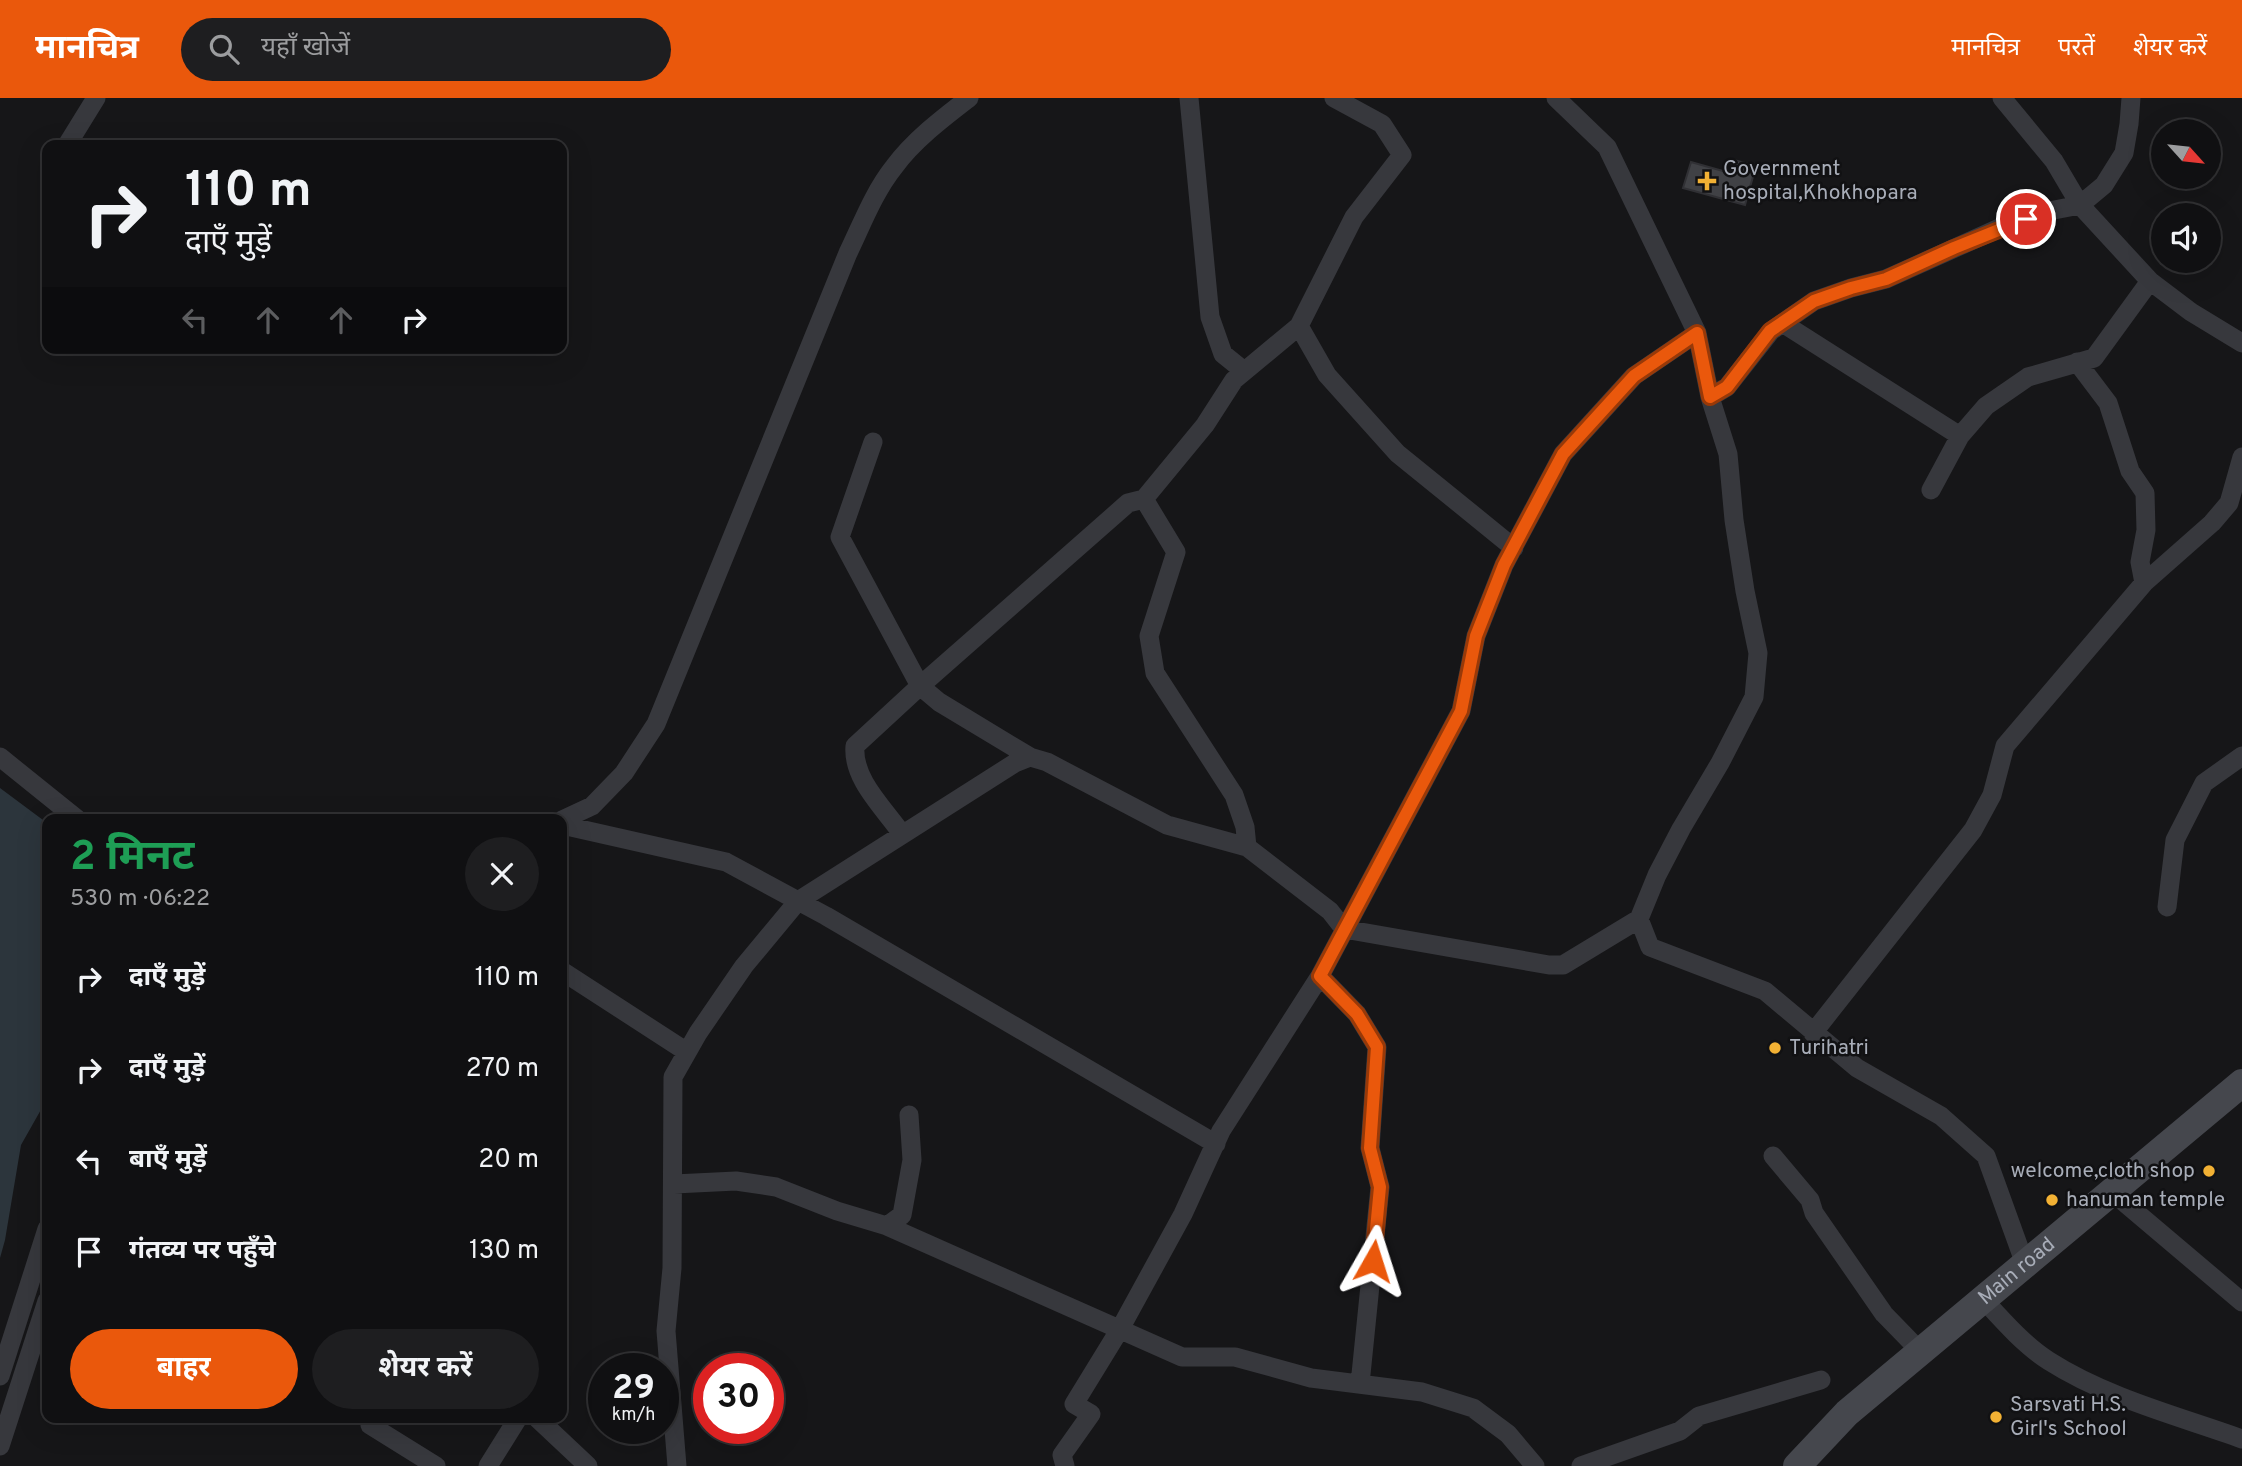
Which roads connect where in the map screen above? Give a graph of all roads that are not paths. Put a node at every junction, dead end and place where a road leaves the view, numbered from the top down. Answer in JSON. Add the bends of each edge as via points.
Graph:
{"nodes":[{"id":1,"x":96,"y":98,"type":"edge"},
{"id":2,"x":969,"y":98,"type":"edge"},
{"id":3,"x":1189,"y":98,"type":"edge"},
{"id":4,"x":1334,"y":98,"type":"edge"},
{"id":5,"x":1556,"y":98,"type":"edge"},
{"id":6,"x":2002,"y":98,"type":"edge"},
{"id":7,"x":2131,"y":98,"type":"edge"},
{"id":8,"x":70,"y":140,"type":"edge"},
{"id":9,"x":2080,"y":205,"type":"junction"},
{"id":10,"x":2150,"y":281,"type":"junction"},
{"id":11,"x":1784,"y":324,"type":"junction"},
{"id":12,"x":1299,"y":326,"type":"junction"},
{"id":13,"x":1697,"y":333,"type":"junction"},
{"id":14,"x":2242,"y":343,"type":"edge"},
{"id":15,"x":2077,"y":362,"type":"junction"},
{"id":16,"x":1244,"y":371,"type":"junction"},
{"id":17,"x":1710,"y":397,"type":"junction"},
{"id":18,"x":1960,"y":436,"type":"junction"},
{"id":19,"x":873,"y":442,"type":"dead end"},
{"id":20,"x":2242,"y":457,"type":"edge"},
{"id":21,"x":1931,"y":490,"type":"dead end"},
{"id":22,"x":1144,"y":499,"type":"junction"},
{"id":23,"x":1514,"y":548,"type":"junction"},
{"id":24,"x":2144,"y":583,"type":"junction"},
{"id":25,"x":919,"y":686,"type":"junction"},
{"id":26,"x":2242,"y":756,"type":"edge"},
{"id":27,"x":0,"y":757,"type":"edge"},
{"id":28,"x":1030,"y":757,"type":"junction"},
{"id":29,"x":71,"y":814,"type":"edge"},
{"id":30,"x":567,"y":820,"type":"edge"},
{"id":31,"x":567,"y":824,"type":"edge"},
{"id":32,"x":902,"y":834,"type":"junction"},
{"id":33,"x":1247,"y":848,"type":"junction"},
{"id":34,"x":798,"y":901,"type":"junction"},
{"id":35,"x":2167,"y":906,"type":"dead end"},
{"id":36,"x":1639,"y":919,"type":"junction"},
{"id":37,"x":1344,"y":929,"type":"junction"},
{"id":38,"x":567,"y":974,"type":"edge"},
{"id":39,"x":1320,"y":976,"type":"junction"},
{"id":40,"x":1813,"y":1033,"type":"junction"},
{"id":41,"x":687,"y":1052,"type":"junction"},
{"id":42,"x":2241,"y":1085,"type":"edge"},
{"id":43,"x":909,"y":1115,"type":"dead end"},
{"id":44,"x":1216,"y":1144,"type":"junction"},
{"id":45,"x":1773,"y":1156,"type":"dead end"},
{"id":46,"x":674,"y":1184,"type":"junction"},
{"id":47,"x":2112,"y":1192,"type":"junction"},
{"id":48,"x":887,"y":1226,"type":"junction"},
{"id":49,"x":42,"y":1245,"type":"edge"},
{"id":50,"x":2025,"y":1264,"type":"junction"},
{"id":51,"x":1983,"y":1299,"type":"junction"},
{"id":52,"x":2242,"y":1302,"type":"edge"},
{"id":53,"x":42,"y":1316,"type":"edge"},
{"id":54,"x":1121,"y":1329,"type":"junction"},
{"id":55,"x":1920,"y":1351,"type":"junction"},
{"id":56,"x":0,"y":1376,"type":"edge"},
{"id":57,"x":1821,"y":1380,"type":"dead end"},
{"id":58,"x":1360,"y":1384,"type":"junction"},
{"id":59,"x":515,"y":1423,"type":"edge"},
{"id":60,"x":542,"y":1423,"type":"edge"},
{"id":61,"x":370,"y":1425,"type":"dead end"},
{"id":62,"x":2242,"y":1439,"type":"edge"},
{"id":63,"x":0,"y":1446,"type":"edge"},
{"id":64,"x":436,"y":1466,"type":"edge"},
{"id":65,"x":488,"y":1466,"type":"edge"},
{"id":66,"x":588,"y":1466,"type":"edge"},
{"id":67,"x":677,"y":1466,"type":"edge"},
{"id":68,"x":1065,"y":1466,"type":"edge"},
{"id":69,"x":1535,"y":1466,"type":"edge"},
{"id":70,"x":1581,"y":1466,"type":"edge"},
{"id":71,"x":1797,"y":1466,"type":"edge"}],
"edges":[{"from":1,"to":8,"type":"street"},
{"from":2,"to":30,"type":"street","via":[[894,166],[872,203],[656,724],[624,773],[592,806]]},
{"from":3,"to":16,"type":"street","via":[[1210,317],[1223,354]]},
{"from":4,"to":12,"type":"street","via":[[1381,124],[1402,155],[1353,217]]},
{"from":5,"to":13,"type":"street","via":[[1607,148]]},
{"from":6,"to":9,"type":"street","via":[[2054,161]]},
{"from":7,"to":9,"type":"street","via":[[2124,153],[2104,185]]},
{"from":9,"to":10,"type":"street"},
{"from":9,"to":11,"type":"street","via":[[2004,226],[1886,279],[1814,301]]},
{"from":10,"to":14,"type":"street"},
{"from":10,"to":15,"type":"street","via":[[2094,358]]},
{"from":11,"to":17,"type":"street","via":[[1770,331],[1727,387]]},
{"from":11,"to":18,"type":"street"},
{"from":12,"to":16,"type":"street"},
{"from":12,"to":23,"type":"street","via":[[1326,375],[1397,453]]},
{"from":13,"to":17,"type":"street"},
{"from":13,"to":23,"type":"street","via":[[1634,376],[1563,454]]},
{"from":15,"to":18,"type":"street","via":[[2028,377],[1986,406]]},
{"from":15,"to":24,"type":"street","via":[[2108,403],[2130,471],[2145,493],[2146,530],[2140,562]]},
{"from":16,"to":22,"type":"street"},
{"from":17,"to":36,"type":"street","via":[[1728,454],[1736,532],[1758,653],[1754,697],[1663,863]]},
{"from":18,"to":21,"type":"street"},
{"from":19,"to":25,"type":"street","via":[[841,537]]},
{"from":20,"to":24,"type":"street","via":[[2229,503]]},
{"from":22,"to":25,"type":"street","via":[[1128,503]]},
{"from":22,"to":33,"type":"street","via":[[1176,552],[1149,636],[1155,673],[1234,795]]},
{"from":23,"to":37,"type":"street","via":[[1476,636],[1461,711]]},
{"from":24,"to":40,"type":"street","via":[[2005,746],[1992,795],[1972,830]]},
{"from":25,"to":28,"type":"street"},
{"from":25,"to":32,"type":"street","via":[[855,746],[860,776]]},
{"from":26,"to":35,"type":"street","via":[[2204,783],[2175,840]]},
{"from":27,"to":29,"type":"street"},
{"from":28,"to":32,"type":"street"},
{"from":28,"to":33,"type":"street","via":[[1167,825]]},
{"from":31,"to":34,"type":"street","via":[[726,862]]},
{"from":32,"to":34,"type":"street"},
{"from":33,"to":37,"type":"street","via":[[1329,911]]},
{"from":34,"to":41,"type":"street","via":[[744,966]]},
{"from":34,"to":44,"type":"street"},
{"from":36,"to":37,"type":"street","via":[[1563,965]]},
{"from":36,"to":40,"type":"street","via":[[1650,947],[1765,991]]},
{"from":37,"to":39,"type":"street"},
{"from":38,"to":41,"type":"street"},
{"from":39,"to":44,"type":"street"},
{"from":39,"to":58,"type":"street","via":[[1357,1014],[1377,1047],[1370,1148],[1380,1187]]},
{"from":40,"to":50,"type":"street","via":[[1857,1069],[1941,1116],[1986,1156]]},
{"from":41,"to":46,"type":"street","via":[[673,1077]]},
{"from":42,"to":47,"type":"street","name":"Main road"},
{"from":43,"to":48,"type":"street","via":[[912,1160],[902,1215]]},
{"from":44,"to":54,"type":"street"},
{"from":45,"to":55,"type":"street","via":[[1810,1200],[1814,1213],[1884,1314]]},
{"from":46,"to":48,"type":"street","via":[[736,1181],[776,1187]]},
{"from":46,"to":67,"type":"street","via":[[666,1332]]},
{"from":47,"to":50,"type":"street","name":"Main road"},
{"from":47,"to":52,"type":"street"},
{"from":48,"to":54,"type":"street"},
{"from":49,"to":56,"type":"street"},
{"from":50,"to":51,"type":"street","name":"Main road"},
{"from":51,"to":55,"type":"street","name":"Main road"},
{"from":51,"to":62,"type":"street","via":[[2049,1361],[2122,1398]]},
{"from":53,"to":63,"type":"street"},
{"from":54,"to":58,"type":"street","via":[[1182,1357],[1235,1357],[1311,1378]]},
{"from":54,"to":68,"type":"street","via":[[1074,1405],[1091,1414],[1062,1455]]},
{"from":55,"to":71,"type":"street","name":"Main road","via":[[1847,1413]]},
{"from":57,"to":70,"type":"street","via":[[1699,1416],[1680,1431]]},
{"from":58,"to":69,"type":"street","via":[[1422,1392],[1473,1408],[1508,1434]]},
{"from":59,"to":65,"type":"street"},
{"from":60,"to":66,"type":"street"},
{"from":61,"to":64,"type":"street"}]}
